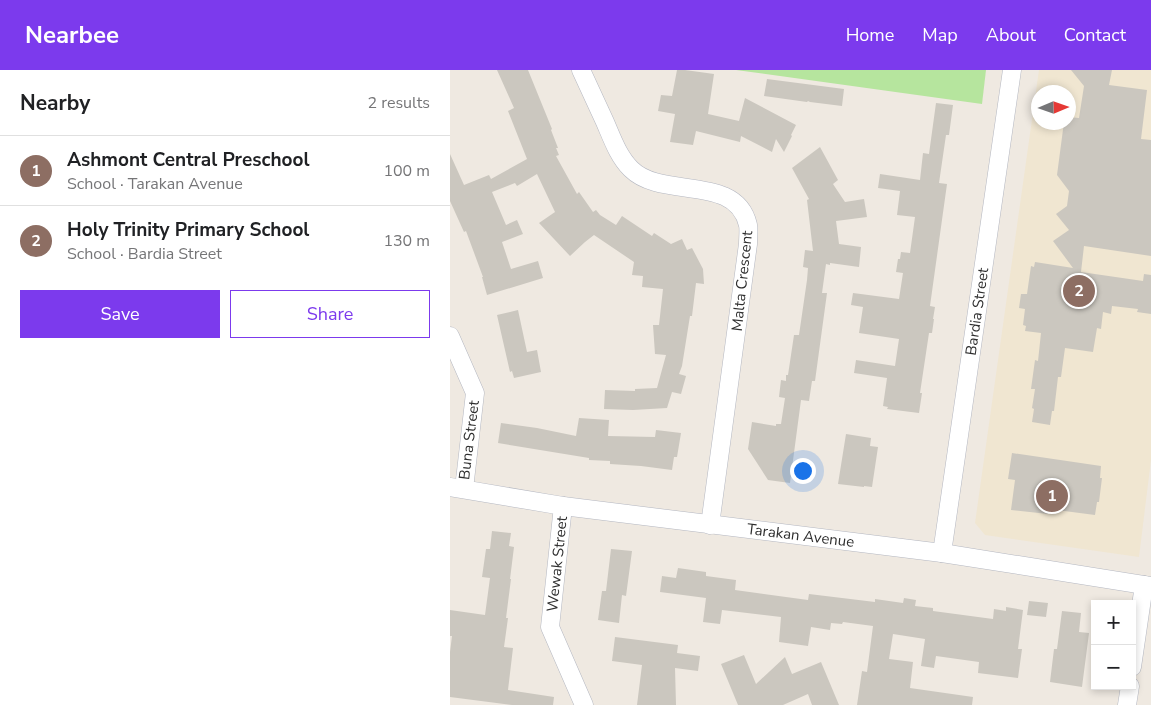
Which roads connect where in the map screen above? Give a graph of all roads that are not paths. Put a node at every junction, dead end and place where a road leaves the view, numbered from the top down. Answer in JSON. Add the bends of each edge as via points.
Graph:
{"nodes":[{"id":1,"x":581,"y":70,"type":"edge"},
{"id":2,"x":1012,"y":70,"type":"edge"},
{"id":3,"x":450,"y":336,"type":"edge"},
{"id":4,"x":457,"y":488,"type":"edge"},
{"id":5,"x":563,"y":506,"type":"junction"},
{"id":6,"x":710,"y":525,"type":"junction"},
{"id":7,"x":942,"y":554,"type":"junction"},
{"id":8,"x":1147,"y":586,"type":"edge"},
{"id":9,"x":1136,"y":645,"type":"edge"},
{"id":10,"x":1129,"y":690,"type":"edge"},
{"id":11,"x":584,"y":705,"type":"edge"},
{"id":12,"x":1127,"y":705,"type":"edge"}],
"edges":[{"from":1,"to":6,"type":"street","name":"Malta Crescent","via":[[620,156],[631,169],[657,183],[711,191],[727,197],[741,208],[748,225],[747,254]]},
{"from":2,"to":7,"type":"street","name":"Bardia Street"},
{"from":3,"to":4,"type":"street","name":"Buna Street","via":[[475,393]]},
{"from":4,"to":5,"type":"street","name":"Tarakan Avenue"},
{"from":5,"to":6,"type":"street","name":"Tarakan Avenue"},
{"from":5,"to":11,"type":"street","name":"Wewak Street","via":[[550,627]]},
{"from":6,"to":7,"type":"street","name":"Tarakan Avenue"},
{"from":7,"to":8,"type":"street","name":"Tarakan Avenue"},
{"from":8,"to":9,"type":"street"},
{"from":10,"to":12,"type":"street"}]}
